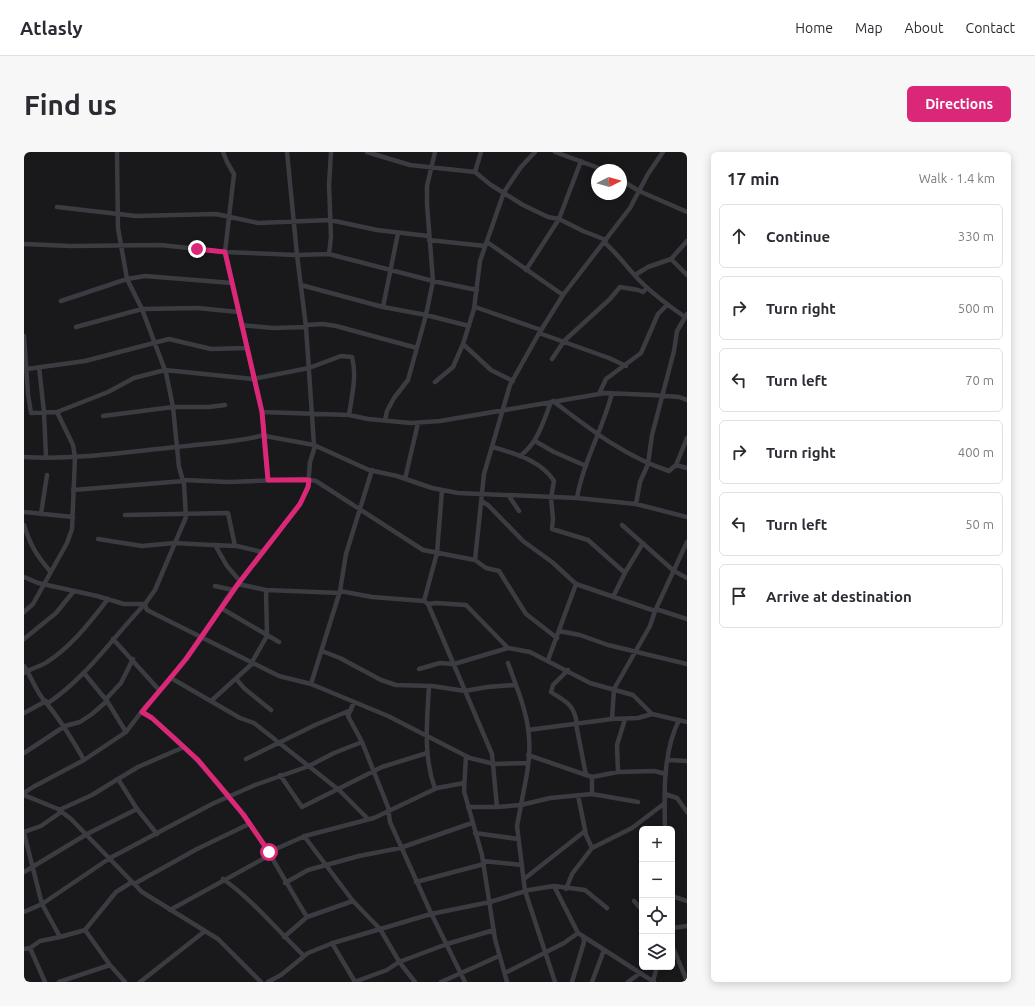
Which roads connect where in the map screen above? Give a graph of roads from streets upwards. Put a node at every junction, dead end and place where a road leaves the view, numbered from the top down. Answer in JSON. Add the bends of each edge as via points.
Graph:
{"nodes":[{"id":1,"x":117,"y":152,"type":"edge"},
{"id":2,"x":223,"y":152,"type":"edge"},
{"id":3,"x":285,"y":152,"type":"edge"},
{"id":4,"x":331,"y":152,"type":"edge"},
{"id":5,"x":367,"y":152,"type":"edge"},
{"id":6,"x":435,"y":152,"type":"edge"},
{"id":7,"x":481,"y":152,"type":"edge"},
{"id":8,"x":535,"y":152,"type":"edge"},
{"id":9,"x":555,"y":152,"type":"edge"},
{"id":10,"x":662,"y":152,"type":"edge"},
{"id":11,"x":571,"y":154,"type":"edge"},
{"id":12,"x":581,"y":161,"type":"junction"},
{"id":13,"x":591,"y":165,"type":"edge"},
{"id":14,"x":432,"y":166,"type":"junction"},
{"id":15,"x":475,"y":172,"type":"junction"},
{"id":16,"x":627,"y":184,"type":"edge"},
{"id":17,"x":638,"y":191,"type":"junction"},
{"id":18,"x":504,"y":192,"type":"junction"},
{"id":19,"x":57,"y":207,"type":"dead end"},
{"id":20,"x":687,"y":212,"type":"edge"},
{"id":21,"x":117,"y":213,"type":"junction"},
{"id":22,"x":229,"y":216,"type":"junction"},
{"id":23,"x":559,"y":219,"type":"junction"},
{"id":24,"x":330,"y":220,"type":"junction"},
{"id":25,"x":294,"y":221,"type":"junction"},
{"id":26,"x":398,"y":233,"type":"junction"},
{"id":27,"x":429,"y":238,"type":"junction"},
{"id":28,"x":605,"y":241,"type":"junction"},
{"id":29,"x":687,"y":241,"type":"edge"},
{"id":30,"x":24,"y":244,"type":"edge"},
{"id":31,"x":486,"y":244,"type":"junction"},
{"id":32,"x":121,"y":245,"type":"junction"},
{"id":33,"x":225,"y":252,"type":"junction"},
{"id":34,"x":329,"y":254,"type":"junction"},
{"id":35,"x":297,"y":256,"type":"junction"},
{"id":36,"x":671,"y":259,"type":"junction"},
{"id":37,"x":390,"y":270,"type":"junction"},
{"id":38,"x":526,"y":270,"type":"junction"},
{"id":39,"x":635,"y":275,"type":"junction"},
{"id":40,"x":687,"y":275,"type":"edge"},
{"id":41,"x":127,"y":279,"type":"junction"},
{"id":42,"x":433,"y":281,"type":"junction"},
{"id":43,"x":232,"y":283,"type":"junction"},
{"id":44,"x":301,"y":285,"type":"junction"},
{"id":45,"x":647,"y":288,"type":"junction"},
{"id":46,"x":477,"y":290,"type":"junction"},
{"id":47,"x":563,"y":295,"type":"junction"},
{"id":48,"x":61,"y":301,"type":"dead end"},
{"id":49,"x":668,"y":305,"type":"junction"},
{"id":50,"x":383,"y":307,"type":"junction"},
{"id":51,"x":475,"y":307,"type":"junction"},
{"id":52,"x":142,"y":309,"type":"junction"},
{"id":53,"x":239,"y":312,"type":"junction"},
{"id":54,"x":426,"y":315,"type":"junction"},
{"id":55,"x":686,"y":315,"type":"edge"},
{"id":56,"x":242,"y":325,"type":"junction"},
{"id":57,"x":306,"y":326,"type":"junction"},
{"id":58,"x":469,"y":326,"type":"junction"},
{"id":59,"x":76,"y":327,"type":"dead end"},
{"id":60,"x":540,"y":332,"type":"junction"},
{"id":61,"x":24,"y":336,"type":"edge"},
{"id":62,"x":564,"y":341,"type":"junction"},
{"id":63,"x":155,"y":343,"type":"junction"},
{"id":64,"x":462,"y":344,"type":"junction"},
{"id":65,"x":246,"y":348,"type":"junction"},
{"id":66,"x":417,"y":348,"type":"junction"},
{"id":67,"x":552,"y":359,"type":"dead end"},
{"id":68,"x":626,"y":366,"type":"junction"},
{"id":69,"x":39,"y":367,"type":"junction"},
{"id":70,"x":309,"y":368,"type":"junction"},
{"id":71,"x":27,"y":369,"type":"junction"},
{"id":72,"x":165,"y":370,"type":"junction"},
{"id":73,"x":253,"y":379,"type":"junction"},
{"id":74,"x":513,"y":381,"type":"junction"},
{"id":75,"x":435,"y":382,"type":"dead end"},
{"id":76,"x":612,"y":393,"type":"junction"},
{"id":77,"x":599,"y":394,"type":"junction"},
{"id":78,"x":661,"y":396,"type":"junction"},
{"id":79,"x":687,"y":400,"type":"edge"},
{"id":80,"x":552,"y":401,"type":"junction"},
{"id":81,"x":226,"y":405,"type":"dead end"},
{"id":82,"x":173,"y":407,"type":"junction"},
{"id":83,"x":503,"y":410,"type":"junction"},
{"id":84,"x":44,"y":412,"type":"junction"},
{"id":85,"x":57,"y":412,"type":"junction"},
{"id":86,"x":262,"y":412,"type":"junction"},
{"id":87,"x":311,"y":414,"type":"junction"},
{"id":88,"x":348,"y":414,"type":"junction"},
{"id":89,"x":103,"y":416,"type":"dead end"},
{"id":90,"x":384,"y":420,"type":"junction"},
{"id":91,"x":418,"y":423,"type":"junction"},
{"id":92,"x":598,"y":435,"type":"junction"},
{"id":93,"x":265,"y":436,"type":"junction"},
{"id":94,"x":687,"y":438,"type":"edge"},
{"id":95,"x":535,"y":441,"type":"junction"},
{"id":96,"x":315,"y":445,"type":"junction"},
{"id":97,"x":178,"y":446,"type":"junction"},
{"id":98,"x":492,"y":447,"type":"junction"},
{"id":99,"x":520,"y":456,"type":"junction"},
{"id":100,"x":24,"y":457,"type":"edge"},
{"id":101,"x":46,"y":457,"type":"junction"},
{"id":102,"x":75,"y":457,"type":"junction"},
{"id":103,"x":648,"y":464,"type":"junction"},
{"id":104,"x":676,"y":465,"type":"junction"},
{"id":105,"x":586,"y":466,"type":"junction"},
{"id":106,"x":687,"y":468,"type":"edge"},
{"id":107,"x":372,"y":470,"type":"junction"},
{"id":108,"x":47,"y":475,"type":"dead end"},
{"id":109,"x":405,"y":479,"type":"junction"},
{"id":110,"x":184,"y":480,"type":"junction"},
{"id":111,"x":268,"y":480,"type":"junction"},
{"id":112,"x":309,"y":480,"type":"junction"},
{"id":113,"x":73,"y":490,"type":"junction"},
{"id":114,"x":442,"y":490,"type":"junction"},
{"id":115,"x":482,"y":495,"type":"junction"},
{"id":116,"x":509,"y":496,"type":"junction"},
{"id":117,"x":551,"y":498,"type":"junction"},
{"id":118,"x":577,"y":498,"type":"junction"},
{"id":119,"x":481,"y":501,"type":"junction"},
{"id":120,"x":636,"y":504,"type":"junction"},
{"id":121,"x":361,"y":509,"type":"junction"},
{"id":122,"x":519,"y":511,"type":"dead end"},
{"id":123,"x":24,"y":512,"type":"edge"},
{"id":124,"x":41,"y":514,"type":"junction"},
{"id":125,"x":124,"y":515,"type":"dead end"},
{"id":126,"x":186,"y":515,"type":"junction"},
{"id":127,"x":73,"y":517,"type":"junction"},
{"id":128,"x":687,"y":517,"type":"edge"},
{"id":129,"x":24,"y":525,"type":"edge"},
{"id":130,"x":622,"y":525,"type":"dead end"},
{"id":131,"x":98,"y":539,"type":"dead end"},
{"id":132,"x":687,"y":542,"type":"edge"},
{"id":133,"x":174,"y":543,"type":"junction"},
{"id":134,"x":643,"y":543,"type":"junction"},
{"id":135,"x":215,"y":545,"type":"junction"},
{"id":136,"x":235,"y":546,"type":"junction"},
{"id":137,"x":262,"y":552,"type":"junction"},
{"id":138,"x":437,"y":552,"type":"junction"},
{"id":139,"x":475,"y":560,"type":"junction"},
{"id":140,"x":50,"y":571,"type":"junction"},
{"id":141,"x":674,"y":571,"type":"junction"},
{"id":142,"x":625,"y":573,"type":"junction"},
{"id":143,"x":24,"y":577,"type":"edge"},
{"id":144,"x":687,"y":578,"type":"edge"},
{"id":145,"x":239,"y":582,"type":"junction"},
{"id":146,"x":44,"y":584,"type":"junction"},
{"id":147,"x":576,"y":584,"type":"junction"},
{"id":148,"x":215,"y":586,"type":"dead end"},
{"id":149,"x":233,"y":590,"type":"junction"},
{"id":150,"x":266,"y":590,"type":"junction"},
{"id":151,"x":74,"y":591,"type":"junction"},
{"id":152,"x":340,"y":592,"type":"junction"},
{"id":153,"x":613,"y":597,"type":"junction"},
{"id":154,"x":108,"y":599,"type":"junction"},
{"id":155,"x":426,"y":603,"type":"junction"},
{"id":156,"x":145,"y":604,"type":"junction"},
{"id":157,"x":220,"y":608,"type":"junction"},
{"id":158,"x":655,"y":610,"type":"junction"},
{"id":159,"x":24,"y":612,"type":"edge"},
{"id":160,"x":687,"y":619,"type":"edge"},
{"id":161,"x":559,"y":631,"type":"junction"},
{"id":162,"x":267,"y":636,"type":"junction"},
{"id":163,"x":202,"y":637,"type":"junction"},
{"id":164,"x":557,"y":638,"type":"junction"},
{"id":165,"x":24,"y":639,"type":"edge"},
{"id":166,"x":113,"y":639,"type":"junction"},
{"id":167,"x":279,"y":642,"type":"dead end"},
{"id":168,"x":508,"y":648,"type":"junction"},
{"id":169,"x":322,"y":651,"type":"junction"},
{"id":170,"x":635,"y":651,"type":"junction"},
{"id":171,"x":133,"y":659,"type":"junction"},
{"id":172,"x":548,"y":660,"type":"junction"},
{"id":173,"x":253,"y":662,"type":"junction"},
{"id":174,"x":508,"y":663,"type":"dead end"},
{"id":175,"x":454,"y":664,"type":"junction"},
{"id":176,"x":687,"y":664,"type":"edge"},
{"id":177,"x":419,"y":669,"type":"dead end"},
{"id":178,"x":25,"y":670,"type":"edge"},
{"id":179,"x":568,"y":670,"type":"junction"},
{"id":180,"x":84,"y":673,"type":"junction"},
{"id":181,"x":170,"y":678,"type":"junction"},
{"id":182,"x":236,"y":679,"type":"junction"},
{"id":183,"x":311,"y":684,"type":"junction"},
{"id":184,"x":515,"y":685,"type":"junction"},
{"id":185,"x":429,"y":686,"type":"junction"},
{"id":186,"x":160,"y":690,"type":"junction"},
{"id":187,"x":465,"y":691,"type":"junction"},
{"id":188,"x":614,"y":691,"type":"junction"},
{"id":189,"x":107,"y":700,"type":"junction"},
{"id":190,"x":211,"y":700,"type":"junction"},
{"id":191,"x":47,"y":702,"type":"junction"},
{"id":192,"x":354,"y":702,"type":"junction"},
{"id":193,"x":271,"y":710,"type":"dead end"},
{"id":194,"x":351,"y":710,"type":"junction"},
{"id":195,"x":142,"y":712,"type":"junction"},
{"id":196,"x":24,"y":713,"type":"edge"},
{"id":197,"x":652,"y":714,"type":"junction"},
{"id":198,"x":612,"y":719,"type":"junction"},
{"id":199,"x":625,"y":719,"type":"junction"},
{"id":200,"x":679,"y":720,"type":"junction"},
{"id":201,"x":687,"y":722,"type":"edge"},
{"id":202,"x":576,"y":724,"type":"junction"},
{"id":203,"x":65,"y":726,"type":"junction"},
{"id":204,"x":528,"y":730,"type":"junction"},
{"id":205,"x":126,"y":732,"type":"junction"},
{"id":206,"x":426,"y":736,"type":"junction"},
{"id":207,"x":278,"y":742,"type":"junction"},
{"id":208,"x":362,"y":742,"type":"junction"},
{"id":209,"x":184,"y":747,"type":"junction"},
{"id":210,"x":24,"y":753,"type":"edge"},
{"id":211,"x":427,"y":753,"type":"junction"},
{"id":212,"x":528,"y":755,"type":"junction"},
{"id":213,"x":466,"y":756,"type":"junction"},
{"id":214,"x":246,"y":759,"type":"dead end"},
{"id":215,"x":84,"y":760,"type":"junction"},
{"id":216,"x":669,"y":760,"type":"junction"},
{"id":217,"x":687,"y":761,"type":"edge"},
{"id":218,"x":528,"y":763,"type":"junction"},
{"id":219,"x":494,"y":764,"type":"junction"},
{"id":220,"x":309,"y":766,"type":"junction"},
{"id":221,"x":374,"y":772,"type":"junction"},
{"id":222,"x":618,"y":772,"type":"junction"},
{"id":223,"x":666,"y":774,"type":"junction"},
{"id":224,"x":280,"y":775,"type":"junction"},
{"id":225,"x":586,"y":775,"type":"junction"},
{"id":226,"x":592,"y":777,"type":"junction"},
{"id":227,"x":118,"y":779,"type":"junction"},
{"id":228,"x":464,"y":783,"type":"junction"},
{"id":229,"x":435,"y":789,"type":"junction"},
{"id":230,"x":339,"y":790,"type":"junction"},
{"id":231,"x":24,"y":794,"type":"edge"},
{"id":232,"x":592,"y":794,"type":"junction"},
{"id":233,"x":665,"y":794,"type":"junction"},
{"id":234,"x":578,"y":795,"type":"junction"},
{"id":235,"x":229,"y":798,"type":"junction"},
{"id":236,"x":638,"y":802,"type":"dead end"},
{"id":237,"x":665,"y":803,"type":"junction"},
{"id":238,"x":521,"y":805,"type":"junction"},
{"id":239,"x":468,"y":807,"type":"junction"},
{"id":240,"x":497,"y":807,"type":"junction"},
{"id":241,"x":137,"y":809,"type":"junction"},
{"id":242,"x":60,"y":811,"type":"junction"},
{"id":243,"x":687,"y":812,"type":"edge"},
{"id":244,"x":388,"y":813,"type":"junction"},
{"id":245,"x":368,"y":819,"type":"junction"},
{"id":246,"x":472,"y":823,"type":"junction"},
{"id":247,"x":249,"y":824,"type":"junction"},
{"id":248,"x":665,"y":826,"type":"edge"},
{"id":249,"x":585,"y":831,"type":"junction"},
{"id":250,"x":24,"y":833,"type":"edge"},
{"id":251,"x":475,"y":833,"type":"junction"},
{"id":252,"x":87,"y":834,"type":"junction"},
{"id":253,"x":157,"y":834,"type":"junction"},
{"id":254,"x":304,"y":836,"type":"junction"},
{"id":255,"x":518,"y":839,"type":"junction"},
{"id":256,"x":400,"y":848,"type":"junction"},
{"id":257,"x":592,"y":848,"type":"junction"},
{"id":258,"x":270,"y":854,"type":"junction"},
{"id":259,"x":110,"y":858,"type":"junction"},
{"id":260,"x":484,"y":863,"type":"junction"},
{"id":261,"x":522,"y":865,"type":"junction"},
{"id":262,"x":326,"y":866,"type":"junction"},
{"id":263,"x":32,"y":868,"type":"junction"},
{"id":264,"x":24,"y":872,"type":"edge"},
{"id":265,"x":524,"y":879,"type":"junction"},
{"id":266,"x":223,"y":880,"type":"junction"},
{"id":267,"x":416,"y":882,"type":"junction"},
{"id":268,"x":133,"y":883,"type":"junction"},
{"id":269,"x":285,"y":883,"type":"junction"},
{"id":270,"x":554,"y":886,"type":"junction"},
{"id":271,"x":566,"y":888,"type":"junction"},
{"id":272,"x":525,"y":891,"type":"junction"},
{"id":273,"x":675,"y":897,"type":"edge"},
{"id":274,"x":353,"y":901,"type":"junction"},
{"id":275,"x":634,"y":901,"type":"dead end"},
{"id":276,"x":687,"y":901,"type":"edge"},
{"id":277,"x":490,"y":902,"type":"junction"},
{"id":278,"x":42,"y":904,"type":"junction"},
{"id":279,"x":639,"y":907,"type":"edge"},
{"id":280,"x":607,"y":908,"type":"dead end"},
{"id":281,"x":170,"y":910,"type":"junction"},
{"id":282,"x":24,"y":912,"type":"edge"},
{"id":283,"x":431,"y":914,"type":"junction"},
{"id":284,"x":307,"y":916,"type":"junction"},
{"id":285,"x":687,"y":926,"type":"edge"},
{"id":286,"x":675,"y":928,"type":"edge"},
{"id":287,"x":380,"y":929,"type":"junction"},
{"id":288,"x":85,"y":930,"type":"junction"},
{"id":289,"x":494,"y":930,"type":"junction"},
{"id":290,"x":205,"y":931,"type":"junction"},
{"id":291,"x":578,"y":933,"type":"junction"},
{"id":292,"x":60,"y":936,"type":"junction"},
{"id":293,"x":583,"y":936,"type":"junction"},
{"id":294,"x":284,"y":937,"type":"junction"},
{"id":295,"x":332,"y":944,"type":"junction"},
{"id":296,"x":447,"y":944,"type":"junction"},
{"id":297,"x":30,"y":948,"type":"junction"},
{"id":298,"x":24,"y":949,"type":"edge"},
{"id":299,"x":604,"y":950,"type":"junction"},
{"id":300,"x":675,"y":952,"type":"edge"},
{"id":301,"x":544,"y":954,"type":"junction"},
{"id":302,"x":304,"y":956,"type":"junction"},
{"id":303,"x":499,"y":956,"type":"junction"},
{"id":304,"x":399,"y":962,"type":"junction"},
{"id":305,"x":110,"y":966,"type":"junction"},
{"id":306,"x":656,"y":970,"type":"edge"},
{"id":307,"x":505,"y":973,"type":"junction"},
{"id":308,"x":640,"y":973,"type":"junction"},
{"id":309,"x":461,"y":974,"type":"junction"},
{"id":310,"x":687,"y":980,"type":"edge"},
{"id":311,"x":654,"y":981,"type":"edge"},
{"id":312,"x":45,"y":982,"type":"edge"},
{"id":313,"x":59,"y":982,"type":"edge"},
{"id":314,"x":126,"y":982,"type":"edge"},
{"id":315,"x":140,"y":982,"type":"edge"},
{"id":316,"x":261,"y":982,"type":"edge"},
{"id":317,"x":268,"y":982,"type":"edge"},
{"id":318,"x":355,"y":982,"type":"edge"},
{"id":319,"x":415,"y":982,"type":"edge"},
{"id":320,"x":441,"y":982,"type":"edge"},
{"id":321,"x":466,"y":982,"type":"edge"},
{"id":322,"x":507,"y":982,"type":"edge"},
{"id":323,"x":555,"y":982,"type":"edge"},
{"id":324,"x":572,"y":982,"type":"edge"},
{"id":325,"x":592,"y":982,"type":"edge"},
{"id":326,"x":628,"y":982,"type":"edge"}],
"edges":[{"from":1,"to":21,"type":"street"},
{"from":2,"to":22,"type":"street","via":[[234,174]]},
{"from":3,"to":25,"type":"street"},
{"from":4,"to":24,"type":"street"},
{"from":5,"to":14,"type":"street","via":[[410,165]]},
{"from":6,"to":14,"type":"street"},
{"from":7,"to":15,"type":"street"},
{"from":8,"to":18,"type":"street"},
{"from":9,"to":11,"type":"street"},
{"from":10,"to":17,"type":"street"},
{"from":11,"to":12,"type":"street"},
{"from":12,"to":13,"type":"street"},
{"from":12,"to":23,"type":"street"},
{"from":14,"to":15,"type":"street"},
{"from":14,"to":27,"type":"street","via":[[427,186]]},
{"from":15,"to":18,"type":"street"},
{"from":16,"to":17,"type":"street"},
{"from":17,"to":20,"type":"street"},
{"from":17,"to":28,"type":"street","via":[[630,208]]},
{"from":18,"to":23,"type":"street","via":[[548,217]]},
{"from":18,"to":31,"type":"street"},
{"from":19,"to":21,"type":"street"},
{"from":21,"to":22,"type":"street","via":[[136,216]]},
{"from":21,"to":32,"type":"street"},
{"from":22,"to":25,"type":"street","via":[[258,223]]},
{"from":22,"to":33,"type":"street"},
{"from":23,"to":28,"type":"street"},
{"from":23,"to":38,"type":"street"},
{"from":24,"to":25,"type":"street"},
{"from":24,"to":26,"type":"street"},
{"from":24,"to":34,"type":"street"},
{"from":25,"to":35,"type":"street"},
{"from":26,"to":27,"type":"street"},
{"from":26,"to":37,"type":"street"},
{"from":27,"to":31,"type":"street"},
{"from":27,"to":42,"type":"street"},
{"from":28,"to":39,"type":"street"},
{"from":28,"to":47,"type":"street"},
{"from":29,"to":36,"type":"street"},
{"from":30,"to":32,"type":"street"},
{"from":31,"to":38,"type":"street"},
{"from":31,"to":46,"type":"street","via":[[480,261]]},
{"from":32,"to":33,"type":"street","via":[[160,245]]},
{"from":32,"to":41,"type":"street"},
{"from":33,"to":35,"type":"street"},
{"from":33,"to":43,"type":"street"},
{"from":34,"to":35,"type":"street"},
{"from":34,"to":37,"type":"street"},
{"from":35,"to":44,"type":"street"},
{"from":36,"to":39,"type":"street","via":[[648,267]]},
{"from":36,"to":40,"type":"street"},
{"from":37,"to":42,"type":"street"},
{"from":37,"to":50,"type":"street"},
{"from":38,"to":47,"type":"street"},
{"from":39,"to":45,"type":"street"},
{"from":41,"to":43,"type":"street","via":[[145,276]]},
{"from":41,"to":48,"type":"street"},
{"from":41,"to":52,"type":"street"},
{"from":42,"to":46,"type":"street"},
{"from":42,"to":54,"type":"street"},
{"from":43,"to":53,"type":"street"},
{"from":44,"to":50,"type":"street"},
{"from":44,"to":57,"type":"street"},
{"from":45,"to":49,"type":"street"},
{"from":45,"to":62,"type":"street","via":[[643,292],[620,287]]},
{"from":46,"to":51,"type":"street"},
{"from":47,"to":60,"type":"street"},
{"from":49,"to":55,"type":"street"},
{"from":49,"to":68,"type":"street","via":[[658,314],[643,350]]},
{"from":50,"to":54,"type":"street"},
{"from":51,"to":58,"type":"street"},
{"from":51,"to":60,"type":"street"},
{"from":52,"to":53,"type":"street","via":[[198,308]]},
{"from":52,"to":59,"type":"street"},
{"from":52,"to":63,"type":"street"},
{"from":53,"to":56,"type":"street"},
{"from":54,"to":58,"type":"street"},
{"from":54,"to":66,"type":"street"},
{"from":55,"to":78,"type":"street","via":[[677,331]]},
{"from":56,"to":57,"type":"street","via":[[273,328]]},
{"from":56,"to":65,"type":"street"},
{"from":57,"to":66,"type":"street","via":[[336,326]]},
{"from":57,"to":70,"type":"street"},
{"from":58,"to":64,"type":"street"},
{"from":60,"to":62,"type":"street"},
{"from":60,"to":74,"type":"street"},
{"from":61,"to":71,"type":"street"},
{"from":62,"to":67,"type":"street"},
{"from":62,"to":68,"type":"street"},
{"from":63,"to":65,"type":"street","via":[[169,339],[211,349]]},
{"from":63,"to":69,"type":"street","via":[[85,361]]},
{"from":63,"to":72,"type":"street"},
{"from":64,"to":74,"type":"street","via":[[490,370]]},
{"from":64,"to":75,"type":"street","via":[[453,367]]},
{"from":65,"to":73,"type":"street"},
{"from":66,"to":90,"type":"street","via":[[408,380],[394,398]]},
{"from":68,"to":77,"type":"street","via":[[606,379]]},
{"from":69,"to":71,"type":"street"},
{"from":69,"to":84,"type":"street"},
{"from":70,"to":73,"type":"street"},
{"from":70,"to":87,"type":"street"},
{"from":70,"to":88,"type":"street","via":[[341,356],[352,357],[354,386]]},
{"from":71,"to":84,"type":"street","via":[[29,411],[34,414]]},
{"from":72,"to":73,"type":"street"},
{"from":72,"to":82,"type":"street"},
{"from":72,"to":85,"type":"street","via":[[134,378],[108,392]]},
{"from":73,"to":86,"type":"street"},
{"from":74,"to":83,"type":"street"},
{"from":76,"to":77,"type":"street"},
{"from":76,"to":78,"type":"street"},
{"from":76,"to":92,"type":"street"},
{"from":77,"to":80,"type":"street"},
{"from":78,"to":79,"type":"street"},
{"from":78,"to":103,"type":"street"},
{"from":80,"to":83,"type":"street"},
{"from":80,"to":92,"type":"street"},
{"from":80,"to":95,"type":"street"},
{"from":81,"to":82,"type":"street"},
{"from":82,"to":89,"type":"street"},
{"from":82,"to":97,"type":"street"},
{"from":83,"to":91,"type":"street"},
{"from":83,"to":98,"type":"street"},
{"from":84,"to":85,"type":"street"},
{"from":84,"to":101,"type":"street"},
{"from":85,"to":102,"type":"street","via":[[73,445]]},
{"from":86,"to":87,"type":"street"},
{"from":86,"to":93,"type":"street"},
{"from":87,"to":88,"type":"street"},
{"from":87,"to":96,"type":"street"},
{"from":88,"to":90,"type":"street"},
{"from":90,"to":91,"type":"street"},
{"from":91,"to":109,"type":"street"},
{"from":92,"to":103,"type":"street"},
{"from":92,"to":105,"type":"street"},
{"from":93,"to":96,"type":"street"},
{"from":93,"to":97,"type":"street","via":[[212,445]]},
{"from":93,"to":111,"type":"street"},
{"from":94,"to":104,"type":"street"},
{"from":95,"to":99,"type":"street"},
{"from":95,"to":105,"type":"street"},
{"from":96,"to":107,"type":"street"},
{"from":96,"to":112,"type":"street","via":[[310,462]]},
{"from":97,"to":102,"type":"street"},
{"from":97,"to":110,"type":"street","via":[[179,467]]},
{"from":98,"to":99,"type":"street"},
{"from":98,"to":115,"type":"street","via":[[484,474]]},
{"from":99,"to":117,"type":"street","via":[[534,462],[550,474],[554,482]]},
{"from":100,"to":101,"type":"street"},
{"from":101,"to":102,"type":"street"},
{"from":102,"to":113,"type":"street"},
{"from":103,"to":104,"type":"street","via":[[669,471]]},
{"from":103,"to":120,"type":"street","via":[[640,482]]},
{"from":104,"to":106,"type":"street"},
{"from":105,"to":118,"type":"street"},
{"from":107,"to":109,"type":"street"},
{"from":107,"to":121,"type":"street"},
{"from":108,"to":124,"type":"street"},
{"from":109,"to":114,"type":"street"},
{"from":110,"to":111,"type":"street"},
{"from":110,"to":113,"type":"street"},
{"from":110,"to":126,"type":"street"},
{"from":111,"to":112,"type":"street"},
{"from":112,"to":121,"type":"street","via":[[316,481]]},
{"from":112,"to":137,"type":"street","via":[[300,504]]},
{"from":113,"to":127,"type":"street"},
{"from":114,"to":115,"type":"street"},
{"from":114,"to":138,"type":"street"},
{"from":115,"to":116,"type":"street"},
{"from":115,"to":119,"type":"street"},
{"from":116,"to":117,"type":"street"},
{"from":116,"to":122,"type":"street"},
{"from":117,"to":118,"type":"street"},
{"from":117,"to":142,"type":"street","via":[[552,529],[588,540]]},
{"from":118,"to":120,"type":"street"},
{"from":119,"to":139,"type":"street"},
{"from":119,"to":147,"type":"street","via":[[523,541]]},
{"from":120,"to":128,"type":"street"},
{"from":121,"to":138,"type":"street","via":[[423,550]]},
{"from":121,"to":152,"type":"street","via":[[346,554]]},
{"from":123,"to":124,"type":"street"},
{"from":124,"to":127,"type":"street"},
{"from":125,"to":126,"type":"street"},
{"from":126,"to":133,"type":"street"},
{"from":126,"to":136,"type":"street","via":[[228,513]]},
{"from":127,"to":140,"type":"street","via":[[67,543]]},
{"from":129,"to":140,"type":"street","via":[[29,543]]},
{"from":130,"to":134,"type":"street"},
{"from":131,"to":133,"type":"street","via":[[142,546]]},
{"from":132,"to":141,"type":"street"},
{"from":133,"to":135,"type":"street"},
{"from":133,"to":156,"type":"street","via":[[155,590]]},
{"from":134,"to":141,"type":"street"},
{"from":134,"to":142,"type":"street"},
{"from":135,"to":136,"type":"street"},
{"from":135,"to":145,"type":"street"},
{"from":136,"to":137,"type":"street"},
{"from":137,"to":145,"type":"street"},
{"from":138,"to":139,"type":"street"},
{"from":138,"to":155,"type":"street"},
{"from":139,"to":164,"type":"street","via":[[486,568],[499,571],[526,614]]},
{"from":140,"to":146,"type":"street"},
{"from":141,"to":144,"type":"street"},
{"from":141,"to":158,"type":"street"},
{"from":142,"to":153,"type":"street"},
{"from":143,"to":146,"type":"street"},
{"from":145,"to":149,"type":"street"},
{"from":145,"to":150,"type":"street"},
{"from":146,"to":151,"type":"street"},
{"from":146,"to":159,"type":"street","via":[[33,604]]},
{"from":147,"to":153,"type":"street"},
{"from":147,"to":161,"type":"street"},
{"from":148,"to":149,"type":"street"},
{"from":149,"to":157,"type":"street"},
{"from":150,"to":152,"type":"street"},
{"from":150,"to":162,"type":"street"},
{"from":151,"to":154,"type":"street"},
{"from":151,"to":165,"type":"street","via":[[56,613]]},
{"from":152,"to":155,"type":"street"},
{"from":152,"to":169,"type":"street"},
{"from":153,"to":158,"type":"street"},
{"from":154,"to":156,"type":"street","via":[[124,604]]},
{"from":154,"to":178,"type":"street","via":[[86,628],[68,646],[46,663]]},
{"from":155,"to":168,"type":"street","via":[[466,605]]},
{"from":155,"to":175,"type":"street"},
{"from":156,"to":163,"type":"street","via":[[147,610]]},
{"from":156,"to":166,"type":"street"},
{"from":157,"to":162,"type":"street"},
{"from":157,"to":163,"type":"street"},
{"from":158,"to":160,"type":"street"},
{"from":158,"to":170,"type":"street","via":[[650,626]]},
{"from":161,"to":164,"type":"street"},
{"from":161,"to":170,"type":"street"},
{"from":162,"to":167,"type":"street"},
{"from":162,"to":173,"type":"street"},
{"from":163,"to":173,"type":"street"},
{"from":163,"to":181,"type":"street"},
{"from":164,"to":172,"type":"street"},
{"from":166,"to":171,"type":"street"},
{"from":166,"to":180,"type":"street"},
{"from":168,"to":172,"type":"street","via":[[530,652]]},
{"from":168,"to":175,"type":"street"},
{"from":169,"to":183,"type":"street"},
{"from":169,"to":185,"type":"street","via":[[388,682]]},
{"from":170,"to":176,"type":"street"},
{"from":170,"to":188,"type":"street"},
{"from":171,"to":186,"type":"street"},
{"from":171,"to":189,"type":"street","via":[[121,683]]},
{"from":172,"to":179,"type":"street"},
{"from":173,"to":182,"type":"street"},
{"from":173,"to":183,"type":"street","via":[[279,676]]},
{"from":174,"to":184,"type":"street"},
{"from":175,"to":177,"type":"street"},
{"from":175,"to":187,"type":"street"},
{"from":178,"to":191,"type":"street"},
{"from":179,"to":188,"type":"street","via":[[590,683]]},
{"from":179,"to":202,"type":"street","via":[[553,686],[551,692],[566,700],[572,707]]},
{"from":180,"to":189,"type":"street"},
{"from":180,"to":191,"type":"street","via":[[62,694]]},
{"from":181,"to":186,"type":"street"},
{"from":181,"to":190,"type":"street"},
{"from":182,"to":190,"type":"street"},
{"from":182,"to":193,"type":"street"},
{"from":183,"to":192,"type":"street"},
{"from":184,"to":187,"type":"street"},
{"from":184,"to":204,"type":"street"},
{"from":185,"to":187,"type":"street"},
{"from":185,"to":206,"type":"street"},
{"from":186,"to":195,"type":"street"},
{"from":187,"to":219,"type":"street","via":[[487,740]]},
{"from":188,"to":197,"type":"street","via":[[632,695]]},
{"from":188,"to":198,"type":"street"},
{"from":189,"to":203,"type":"street","via":[[80,722]]},
{"from":189,"to":205,"type":"street"},
{"from":190,"to":207,"type":"street","via":[[240,718],[254,723]]},
{"from":191,"to":196,"type":"street"},
{"from":191,"to":203,"type":"street"},
{"from":192,"to":194,"type":"street"},
{"from":192,"to":206,"type":"street"},
{"from":194,"to":207,"type":"street"},
{"from":194,"to":208,"type":"street","via":[[348,716]]},
{"from":195,"to":205,"type":"street"},
{"from":195,"to":209,"type":"street"},
{"from":197,"to":199,"type":"street"},
{"from":197,"to":200,"type":"street"},
{"from":198,"to":199,"type":"street"},
{"from":198,"to":202,"type":"street"},
{"from":199,"to":222,"type":"street","via":[[617,745]]},
{"from":200,"to":201,"type":"street"},
{"from":200,"to":216,"type":"street","via":[[672,735]]},
{"from":202,"to":204,"type":"street"},
{"from":202,"to":225,"type":"street"},
{"from":203,"to":210,"type":"street"},
{"from":203,"to":215,"type":"street"},
{"from":204,"to":212,"type":"street"},
{"from":205,"to":215,"type":"street"},
{"from":206,"to":211,"type":"street"},
{"from":206,"to":213,"type":"street"},
{"from":207,"to":214,"type":"street"},
{"from":207,"to":220,"type":"street"},
{"from":208,"to":220,"type":"street"},
{"from":208,"to":221,"type":"street"},
{"from":209,"to":227,"type":"street","via":[[138,767]]},
{"from":209,"to":235,"type":"street"},
{"from":211,"to":221,"type":"street"},
{"from":211,"to":229,"type":"street","via":[[428,767]]},
{"from":212,"to":218,"type":"street"},
{"from":212,"to":225,"type":"street"},
{"from":213,"to":219,"type":"street"},
{"from":213,"to":228,"type":"street"},
{"from":215,"to":231,"type":"street"},
{"from":216,"to":217,"type":"street"},
{"from":216,"to":223,"type":"street"},
{"from":218,"to":219,"type":"street"},
{"from":218,"to":238,"type":"street"},
{"from":219,"to":240,"type":"street"},
{"from":220,"to":224,"type":"street"},
{"from":220,"to":230,"type":"street"},
{"from":221,"to":230,"type":"street"},
{"from":221,"to":244,"type":"street"},
{"from":222,"to":223,"type":"street","via":[[654,771]]},
{"from":222,"to":226,"type":"street"},
{"from":223,"to":233,"type":"street"},
{"from":224,"to":230,"type":"street","via":[[302,807]]},
{"from":224,"to":235,"type":"street"},
{"from":225,"to":226,"type":"street"},
{"from":226,"to":232,"type":"street"},
{"from":227,"to":241,"type":"street"},
{"from":227,"to":242,"type":"street"},
{"from":228,"to":229,"type":"street"},
{"from":228,"to":239,"type":"street"},
{"from":229,"to":244,"type":"street"},
{"from":230,"to":245,"type":"street"},
{"from":231,"to":242,"type":"street"},
{"from":232,"to":234,"type":"street"},
{"from":232,"to":236,"type":"street"},
{"from":233,"to":237,"type":"street"},
{"from":233,"to":243,"type":"street","via":[[677,798]]},
{"from":234,"to":238,"type":"street"},
{"from":234,"to":249,"type":"street"},
{"from":235,"to":247,"type":"street"},
{"from":235,"to":253,"type":"street","via":[[212,804]]},
{"from":237,"to":248,"type":"street"},
{"from":237,"to":257,"type":"street","via":[[632,828]]},
{"from":238,"to":240,"type":"street"},
{"from":238,"to":255,"type":"street","via":[[517,826]]},
{"from":239,"to":240,"type":"street"},
{"from":239,"to":246,"type":"street"},
{"from":241,"to":252,"type":"street"},
{"from":241,"to":253,"type":"street"},
{"from":242,"to":250,"type":"street","via":[[41,826]]},
{"from":242,"to":252,"type":"street"},
{"from":244,"to":245,"type":"street"},
{"from":244,"to":256,"type":"street"},
{"from":245,"to":254,"type":"street"},
{"from":246,"to":251,"type":"street"},
{"from":246,"to":256,"type":"street"},
{"from":247,"to":258,"type":"street"},
{"from":247,"to":268,"type":"street"},
{"from":249,"to":257,"type":"street"},
{"from":249,"to":265,"type":"street"},
{"from":250,"to":263,"type":"street"},
{"from":251,"to":255,"type":"street"},
{"from":251,"to":260,"type":"street"},
{"from":252,"to":259,"type":"street"},
{"from":252,"to":263,"type":"street"},
{"from":253,"to":259,"type":"street"},
{"from":254,"to":258,"type":"street"},
{"from":254,"to":262,"type":"street"},
{"from":255,"to":261,"type":"street"},
{"from":256,"to":262,"type":"street"},
{"from":256,"to":267,"type":"street"},
{"from":257,"to":271,"type":"street","via":[[572,874]]},
{"from":258,"to":266,"type":"street"},
{"from":258,"to":269,"type":"street"},
{"from":259,"to":268,"type":"street"},
{"from":259,"to":278,"type":"street"},
{"from":260,"to":261,"type":"street"},
{"from":260,"to":267,"type":"street"},
{"from":260,"to":277,"type":"street"},
{"from":261,"to":265,"type":"street"},
{"from":262,"to":269,"type":"street","via":[[308,870]]},
{"from":262,"to":274,"type":"street"},
{"from":263,"to":264,"type":"street"},
{"from":263,"to":278,"type":"street"},
{"from":265,"to":272,"type":"street"},
{"from":266,"to":281,"type":"street"},
{"from":266,"to":294,"type":"street","via":[[252,902]]},
{"from":267,"to":283,"type":"street"},
{"from":268,"to":281,"type":"street"},
{"from":268,"to":288,"type":"street","via":[[116,892]]},
{"from":269,"to":284,"type":"street"},
{"from":270,"to":271,"type":"street"},
{"from":270,"to":272,"type":"street"},
{"from":270,"to":291,"type":"street"},
{"from":271,"to":280,"type":"street","via":[[585,890]]},
{"from":272,"to":277,"type":"street"},
{"from":272,"to":301,"type":"street"},
{"from":273,"to":276,"type":"street"},
{"from":274,"to":284,"type":"street"},
{"from":274,"to":287,"type":"street"},
{"from":275,"to":279,"type":"street"},
{"from":277,"to":283,"type":"street"},
{"from":277,"to":289,"type":"street"},
{"from":278,"to":282,"type":"street"},
{"from":278,"to":292,"type":"street"},
{"from":281,"to":290,"type":"street"},
{"from":283,"to":287,"type":"street"},
{"from":283,"to":296,"type":"street"},
{"from":284,"to":294,"type":"street"},
{"from":285,"to":286,"type":"street"},
{"from":287,"to":295,"type":"street"},
{"from":287,"to":304,"type":"street"},
{"from":288,"to":292,"type":"street"},
{"from":288,"to":305,"type":"street"},
{"from":289,"to":296,"type":"street"},
{"from":289,"to":303,"type":"street"},
{"from":290,"to":315,"type":"street"},
{"from":290,"to":316,"type":"street","via":[[218,939]]},
{"from":291,"to":293,"type":"street"},
{"from":291,"to":301,"type":"street"},
{"from":292,"to":297,"type":"street","via":[[40,941]]},
{"from":293,"to":299,"type":"street"},
{"from":293,"to":324,"type":"street","via":[[584,942]]},
{"from":294,"to":302,"type":"street"},
{"from":295,"to":302,"type":"street"},
{"from":295,"to":318,"type":"street"},
{"from":296,"to":304,"type":"street"},
{"from":296,"to":309,"type":"street"},
{"from":297,"to":298,"type":"street"},
{"from":297,"to":312,"type":"street"},
{"from":299,"to":308,"type":"street"},
{"from":299,"to":325,"type":"street"},
{"from":300,"to":310,"type":"street"},
{"from":301,"to":307,"type":"street"},
{"from":301,"to":323,"type":"street"},
{"from":302,"to":317,"type":"street"},
{"from":303,"to":307,"type":"street"},
{"from":303,"to":309,"type":"street"},
{"from":304,"to":318,"type":"street","via":[[387,970]]},
{"from":304,"to":319,"type":"street"},
{"from":305,"to":313,"type":"street"},
{"from":305,"to":314,"type":"street"},
{"from":306,"to":311,"type":"street"},
{"from":307,"to":322,"type":"street"},
{"from":308,"to":311,"type":"street"},
{"from":308,"to":326,"type":"street"},
{"from":309,"to":320,"type":"street"},
{"from":309,"to":321,"type":"street"}]}
